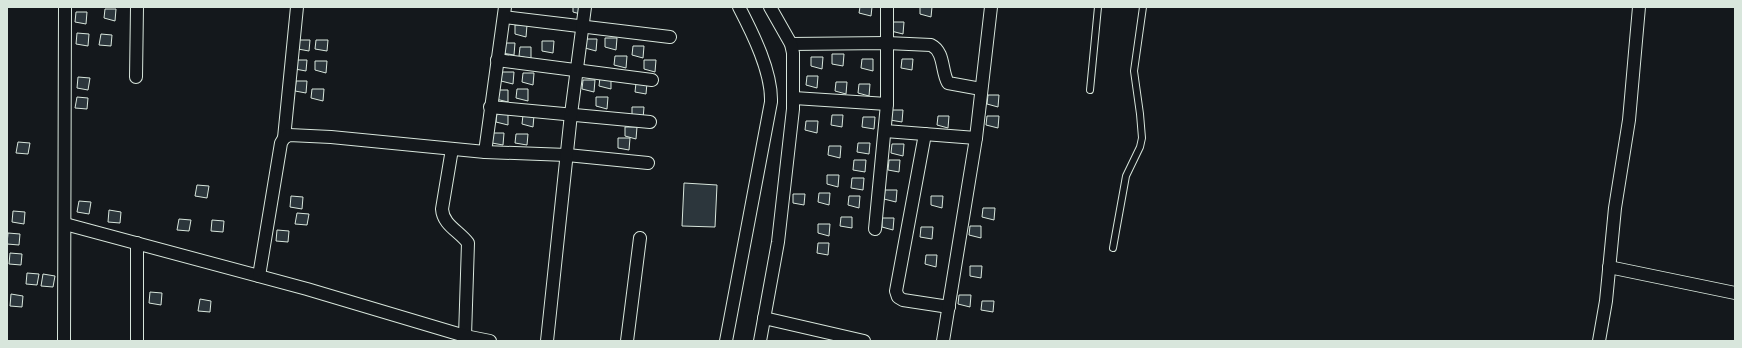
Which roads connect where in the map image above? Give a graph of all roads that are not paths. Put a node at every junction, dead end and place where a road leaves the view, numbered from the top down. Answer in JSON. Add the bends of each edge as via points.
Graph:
{"nodes":[{"id":1,"x":65,"y":7,"type":"edge"},
{"id":2,"x":137,"y":7,"type":"edge"},
{"id":3,"x":297,"y":7,"type":"edge"},
{"id":4,"x":585,"y":7,"type":"edge"},
{"id":5,"x":739,"y":7,"type":"edge"},
{"id":6,"x":770,"y":7,"type":"edge"},
{"id":7,"x":887,"y":7,"type":"edge"},
{"id":8,"x":991,"y":7,"type":"edge"},
{"id":9,"x":1098,"y":7,"type":"edge"},
{"id":10,"x":1143,"y":7,"type":"edge"},
{"id":11,"x":1639,"y":7,"type":"edge"},
{"id":12,"x":504,"y":12,"type":"edge"},
{"id":13,"x":583,"y":27,"type":"junction"},
{"id":14,"x":670,"y":37,"type":"dead end"},
{"id":15,"x":887,"y":43,"type":"junction"},
{"id":16,"x":791,"y":44,"type":"junction"},
{"id":17,"x":497,"y":60,"type":"junction"},
{"id":18,"x":577,"y":70,"type":"junction"},
{"id":19,"x":136,"y":77,"type":"dead end"},
{"id":20,"x":652,"y":80,"type":"dead end"},
{"id":21,"x":981,"y":89,"type":"junction"},
{"id":22,"x":1090,"y":90,"type":"dead end"},
{"id":23,"x":794,"y":98,"type":"junction"},
{"id":24,"x":887,"y":104,"type":"junction"},
{"id":25,"x":490,"y":107,"type":"junction"},
{"id":26,"x":571,"y":114,"type":"junction"},
{"id":27,"x":650,"y":122,"type":"dead end"},
{"id":28,"x":885,"y":131,"type":"junction"},
{"id":29,"x":925,"y":134,"type":"junction"},
{"id":30,"x":284,"y":138,"type":"junction"},
{"id":31,"x":976,"y":138,"type":"junction"},
{"id":32,"x":452,"y":149,"type":"junction"},
{"id":33,"x":485,"y":152,"type":"junction"},
{"id":34,"x":567,"y":156,"type":"junction"},
{"id":35,"x":648,"y":163,"type":"dead end"},
{"id":36,"x":65,"y":224,"type":"junction"},
{"id":37,"x":876,"y":229,"type":"dead end"},
{"id":38,"x":640,"y":238,"type":"dead end"},
{"id":39,"x":137,"y":243,"type":"junction"},
{"id":40,"x":1113,"y":248,"type":"dead end"},
{"id":41,"x":1609,"y":266,"type":"junction"},
{"id":42,"x":260,"y":276,"type":"junction"},
{"id":43,"x":1735,"y":294,"type":"edge"},
{"id":44,"x":949,"y":307,"type":"junction"},
{"id":45,"x":764,"y":318,"type":"junction"},
{"id":46,"x":465,"y":336,"type":"junction"},
{"id":47,"x":64,"y":341,"type":"edge"},
{"id":48,"x":137,"y":341,"type":"edge"},
{"id":49,"x":490,"y":341,"type":"edge"},
{"id":50,"x":547,"y":341,"type":"edge"},
{"id":51,"x":628,"y":341,"type":"edge"},
{"id":52,"x":726,"y":341,"type":"edge"},
{"id":53,"x":760,"y":341,"type":"edge"},
{"id":54,"x":864,"y":341,"type":"edge"},
{"id":55,"x":943,"y":341,"type":"edge"},
{"id":56,"x":1599,"y":341,"type":"edge"}],
"edges":[{"from":1,"to":36,"type":"street"},
{"from":2,"to":19,"type":"street"},
{"from":3,"to":30,"type":"street"},
{"from":4,"to":13,"type":"street"},
{"from":5,"to":52,"type":"street","via":[[752,33],[770,83],[771,102]]},
{"from":6,"to":16,"type":"street"},
{"from":7,"to":15,"type":"street"},
{"from":8,"to":21,"type":"street"},
{"from":9,"to":22,"type":"lane"},
{"from":10,"to":40,"type":"lane","via":[[1134,71],[1142,138],[1126,176]]},
{"from":11,"to":41,"type":"street","via":[[1629,120],[1614,208]]},
{"from":12,"to":13,"type":"street"},
{"from":12,"to":17,"type":"street"},
{"from":13,"to":14,"type":"street"},
{"from":13,"to":18,"type":"street"},
{"from":15,"to":16,"type":"street"},
{"from":15,"to":21,"type":"street","via":[[925,44],[937,48],[948,83]]},
{"from":15,"to":24,"type":"street"},
{"from":16,"to":23,"type":"street"},
{"from":17,"to":18,"type":"street"},
{"from":17,"to":25,"type":"street"},
{"from":18,"to":20,"type":"street"},
{"from":18,"to":26,"type":"street"},
{"from":21,"to":31,"type":"street"},
{"from":23,"to":24,"type":"street"},
{"from":23,"to":45,"type":"street","via":[[778,242]]},
{"from":24,"to":28,"type":"street"},
{"from":25,"to":26,"type":"street"},
{"from":25,"to":33,"type":"street"},
{"from":26,"to":27,"type":"street"},
{"from":26,"to":34,"type":"street"},
{"from":28,"to":29,"type":"street"},
{"from":28,"to":37,"type":"street"},
{"from":29,"to":31,"type":"street"},
{"from":29,"to":44,"type":"street","via":[[896,291],[898,297],[903,300]]},
{"from":30,"to":32,"type":"street","via":[[297,135]]},
{"from":30,"to":42,"type":"street","via":[[280,143]]},
{"from":31,"to":44,"type":"street"},
{"from":32,"to":33,"type":"street"},
{"from":32,"to":46,"type":"street","via":[[442,216],[468,243]]},
{"from":33,"to":34,"type":"street"},
{"from":34,"to":35,"type":"street"},
{"from":34,"to":50,"type":"street"},
{"from":36,"to":39,"type":"street"},
{"from":36,"to":47,"type":"street"},
{"from":38,"to":51,"type":"street"},
{"from":39,"to":42,"type":"street"},
{"from":39,"to":48,"type":"street"},
{"from":41,"to":43,"type":"street"},
{"from":41,"to":56,"type":"street"},
{"from":42,"to":46,"type":"street"},
{"from":44,"to":55,"type":"street"},
{"from":45,"to":53,"type":"street"},
{"from":45,"to":54,"type":"street"},
{"from":46,"to":49,"type":"street"}]}
